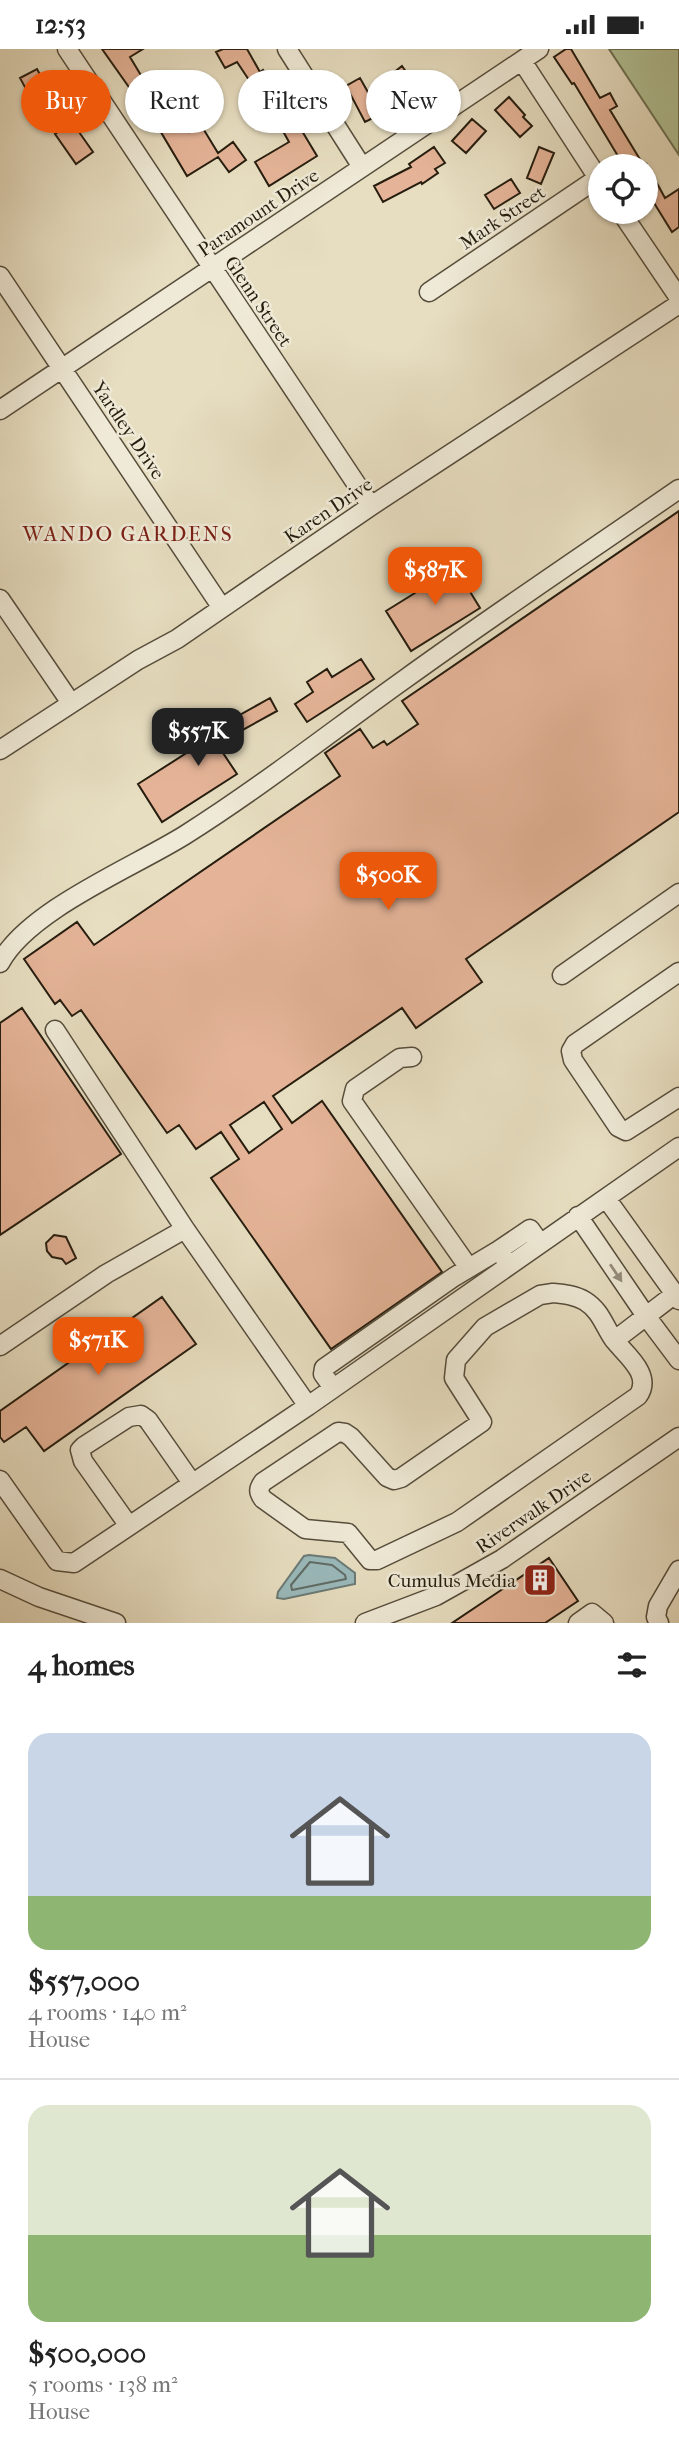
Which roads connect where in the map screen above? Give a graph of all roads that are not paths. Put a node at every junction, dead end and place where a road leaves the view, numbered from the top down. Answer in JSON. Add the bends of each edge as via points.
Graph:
{"nodes":[{"id":1,"x":67,"y":49,"type":"edge"},
{"id":2,"x":287,"y":49,"type":"edge"},
{"id":3,"x":539,"y":49,"type":"edge"},
{"id":4,"x":522,"y":61,"type":"junction"},
{"id":5,"x":588,"y":162,"type":"edge"},
{"id":6,"x":362,"y":167,"type":"junction"},
{"id":7,"x":588,"y":186,"type":"edge"},
{"id":8,"x":629,"y":224,"type":"edge"},
{"id":9,"x":212,"y":268,"type":"junction"},
{"id":10,"x":0,"y":276,"type":"edge"},
{"id":11,"x":429,"y":292,"type":"dead end"},
{"id":12,"x":679,"y":298,"type":"edge"},
{"id":13,"x":679,"y":304,"type":"edge"},
{"id":14,"x":62,"y":368,"type":"junction"},
{"id":15,"x":0,"y":409,"type":"edge"},
{"id":16,"x":679,"y":489,"type":"edge"},
{"id":17,"x":371,"y":506,"type":"junction"},
{"id":18,"x":0,"y":599,"type":"edge"},
{"id":19,"x":222,"y":608,"type":"junction"},
{"id":20,"x":71,"y":703,"type":"junction"},
{"id":21,"x":0,"y":750,"type":"edge"},
{"id":22,"x":679,"y":893,"type":"edge"},
{"id":23,"x":0,"y":963,"type":"edge"},
{"id":24,"x":679,"y":972,"type":"edge"},
{"id":25,"x":562,"y":975,"type":"dead end"},
{"id":26,"x":55,"y":1030,"type":"dead end"},
{"id":27,"x":412,"y":1057,"type":"dead end"},
{"id":28,"x":679,"y":1097,"type":"edge"},
{"id":29,"x":679,"y":1147,"type":"edge"},
{"id":30,"x":606,"y":1198,"type":"junction"},
{"id":31,"x":578,"y":1216,"type":"junction"},
{"id":32,"x":185,"y":1229,"type":"junction"},
{"id":33,"x":504,"y":1258,"type":"junction"},
{"id":34,"x":469,"y":1269,"type":"junction"},
{"id":35,"x":677,"y":1297,"type":"edge"},
{"id":36,"x":646,"y":1316,"type":"junction"},
{"id":37,"x":615,"y":1341,"type":"junction"},
{"id":38,"x":0,"y":1346,"type":"edge"},
{"id":39,"x":679,"y":1360,"type":"edge"},
{"id":40,"x":333,"y":1388,"type":"junction"},
{"id":41,"x":307,"y":1406,"type":"junction"},
{"id":42,"x":679,"y":1437,"type":"edge"},
{"id":43,"x":0,"y":1481,"type":"edge"},
{"id":44,"x":192,"y":1483,"type":"junction"},
{"id":45,"x":129,"y":1526,"type":"junction"},
{"id":46,"x":679,"y":1570,"type":"edge"},
{"id":47,"x":0,"y":1579,"type":"edge"},
{"id":48,"x":116,"y":1623,"type":"edge"},
{"id":49,"x":365,"y":1623,"type":"edge"},
{"id":50,"x":578,"y":1623,"type":"edge"},
{"id":51,"x":604,"y":1623,"type":"edge"},
{"id":52,"x":659,"y":1623,"type":"edge"}],
"edges":[{"from":1,"to":9,"type":"street","name":"Glenn Street"},
{"from":2,"to":6,"type":"street"},
{"from":3,"to":4,"type":"street","name":"Paramount Drive"},
{"from":4,"to":5,"type":"street"},
{"from":4,"to":6,"type":"street","name":"Paramount Drive"},
{"from":6,"to":9,"type":"street","name":"Paramount Drive"},
{"from":7,"to":11,"type":"street","name":"Mark Street"},
{"from":8,"to":12,"type":"street"},
{"from":9,"to":14,"type":"street","name":"Paramount Drive"},
{"from":9,"to":17,"type":"street","name":"Glenn Street"},
{"from":10,"to":14,"type":"street","name":"Yardley Drive"},
{"from":13,"to":17,"type":"street","name":"Karen Drive"},
{"from":14,"to":15,"type":"street","name":"Paramount Drive"},
{"from":14,"to":19,"type":"street","name":"Yardley Drive"},
{"from":16,"to":23,"type":"street","via":[[185,835],[32,926],[9,946]]},
{"from":17,"to":19,"type":"street","name":"Karen Drive"},
{"from":18,"to":20,"type":"street"},
{"from":19,"to":20,"type":"street","name":"Karen Drive"},
{"from":20,"to":21,"type":"street","name":"Karen Drive"},
{"from":22,"to":25,"type":"street"},
{"from":24,"to":28,"type":"street","via":[[570,1051],[618,1127],[626,1131]]},
{"from":26,"to":32,"type":"street"},
{"from":27,"to":34,"type":"street","via":[[400,1058],[355,1089],[352,1101]]},
{"from":29,"to":30,"type":"street"},
{"from":30,"to":31,"type":"street"},
{"from":30,"to":35,"type":"street"},
{"from":31,"to":33,"type":"street","via":[[540,1243]]},
{"from":31,"to":36,"type":"street","one_way":true},
{"from":32,"to":38,"type":"street","via":[[106,1274]]},
{"from":32,"to":41,"type":"street"},
{"from":33,"to":34,"type":"street"},
{"from":33,"to":40,"type":"street"},
{"from":34,"to":40,"type":"street","via":[[324,1368]]},
{"from":35,"to":36,"type":"street"},
{"from":36,"to":37,"type":"street"},
{"from":36,"to":39,"type":"street"},
{"from":37,"to":37,"type":"street","via":[[630,1356],[642,1379],[638,1396],[457,1522],[377,1560],[370,1560],[348,1533],[305,1529],[259,1493],[263,1482],[338,1432],[351,1437],[394,1480],[482,1422],[454,1378],[456,1360],[485,1327],[540,1295],[565,1294],[587,1302],[600,1314]]},
{"from":40,"to":41,"type":"street"},
{"from":41,"to":44,"type":"street"},
{"from":42,"to":49,"type":"street","name":"Riverwalk Drive","via":[[502,1559],[436,1596]]},
{"from":43,"to":45,"type":"street","via":[[57,1561],[74,1563]]},
{"from":44,"to":45,"type":"street"},
{"from":44,"to":45,"type":"street","via":[[141,1415],[129,1417],[84,1446],[80,1450],[83,1461]]},
{"from":46,"to":52,"type":"street","via":[[658,1606]]},
{"from":47,"to":48,"type":"street"},
{"from":50,"to":51,"type":"street","via":[[592,1613]]}]}
